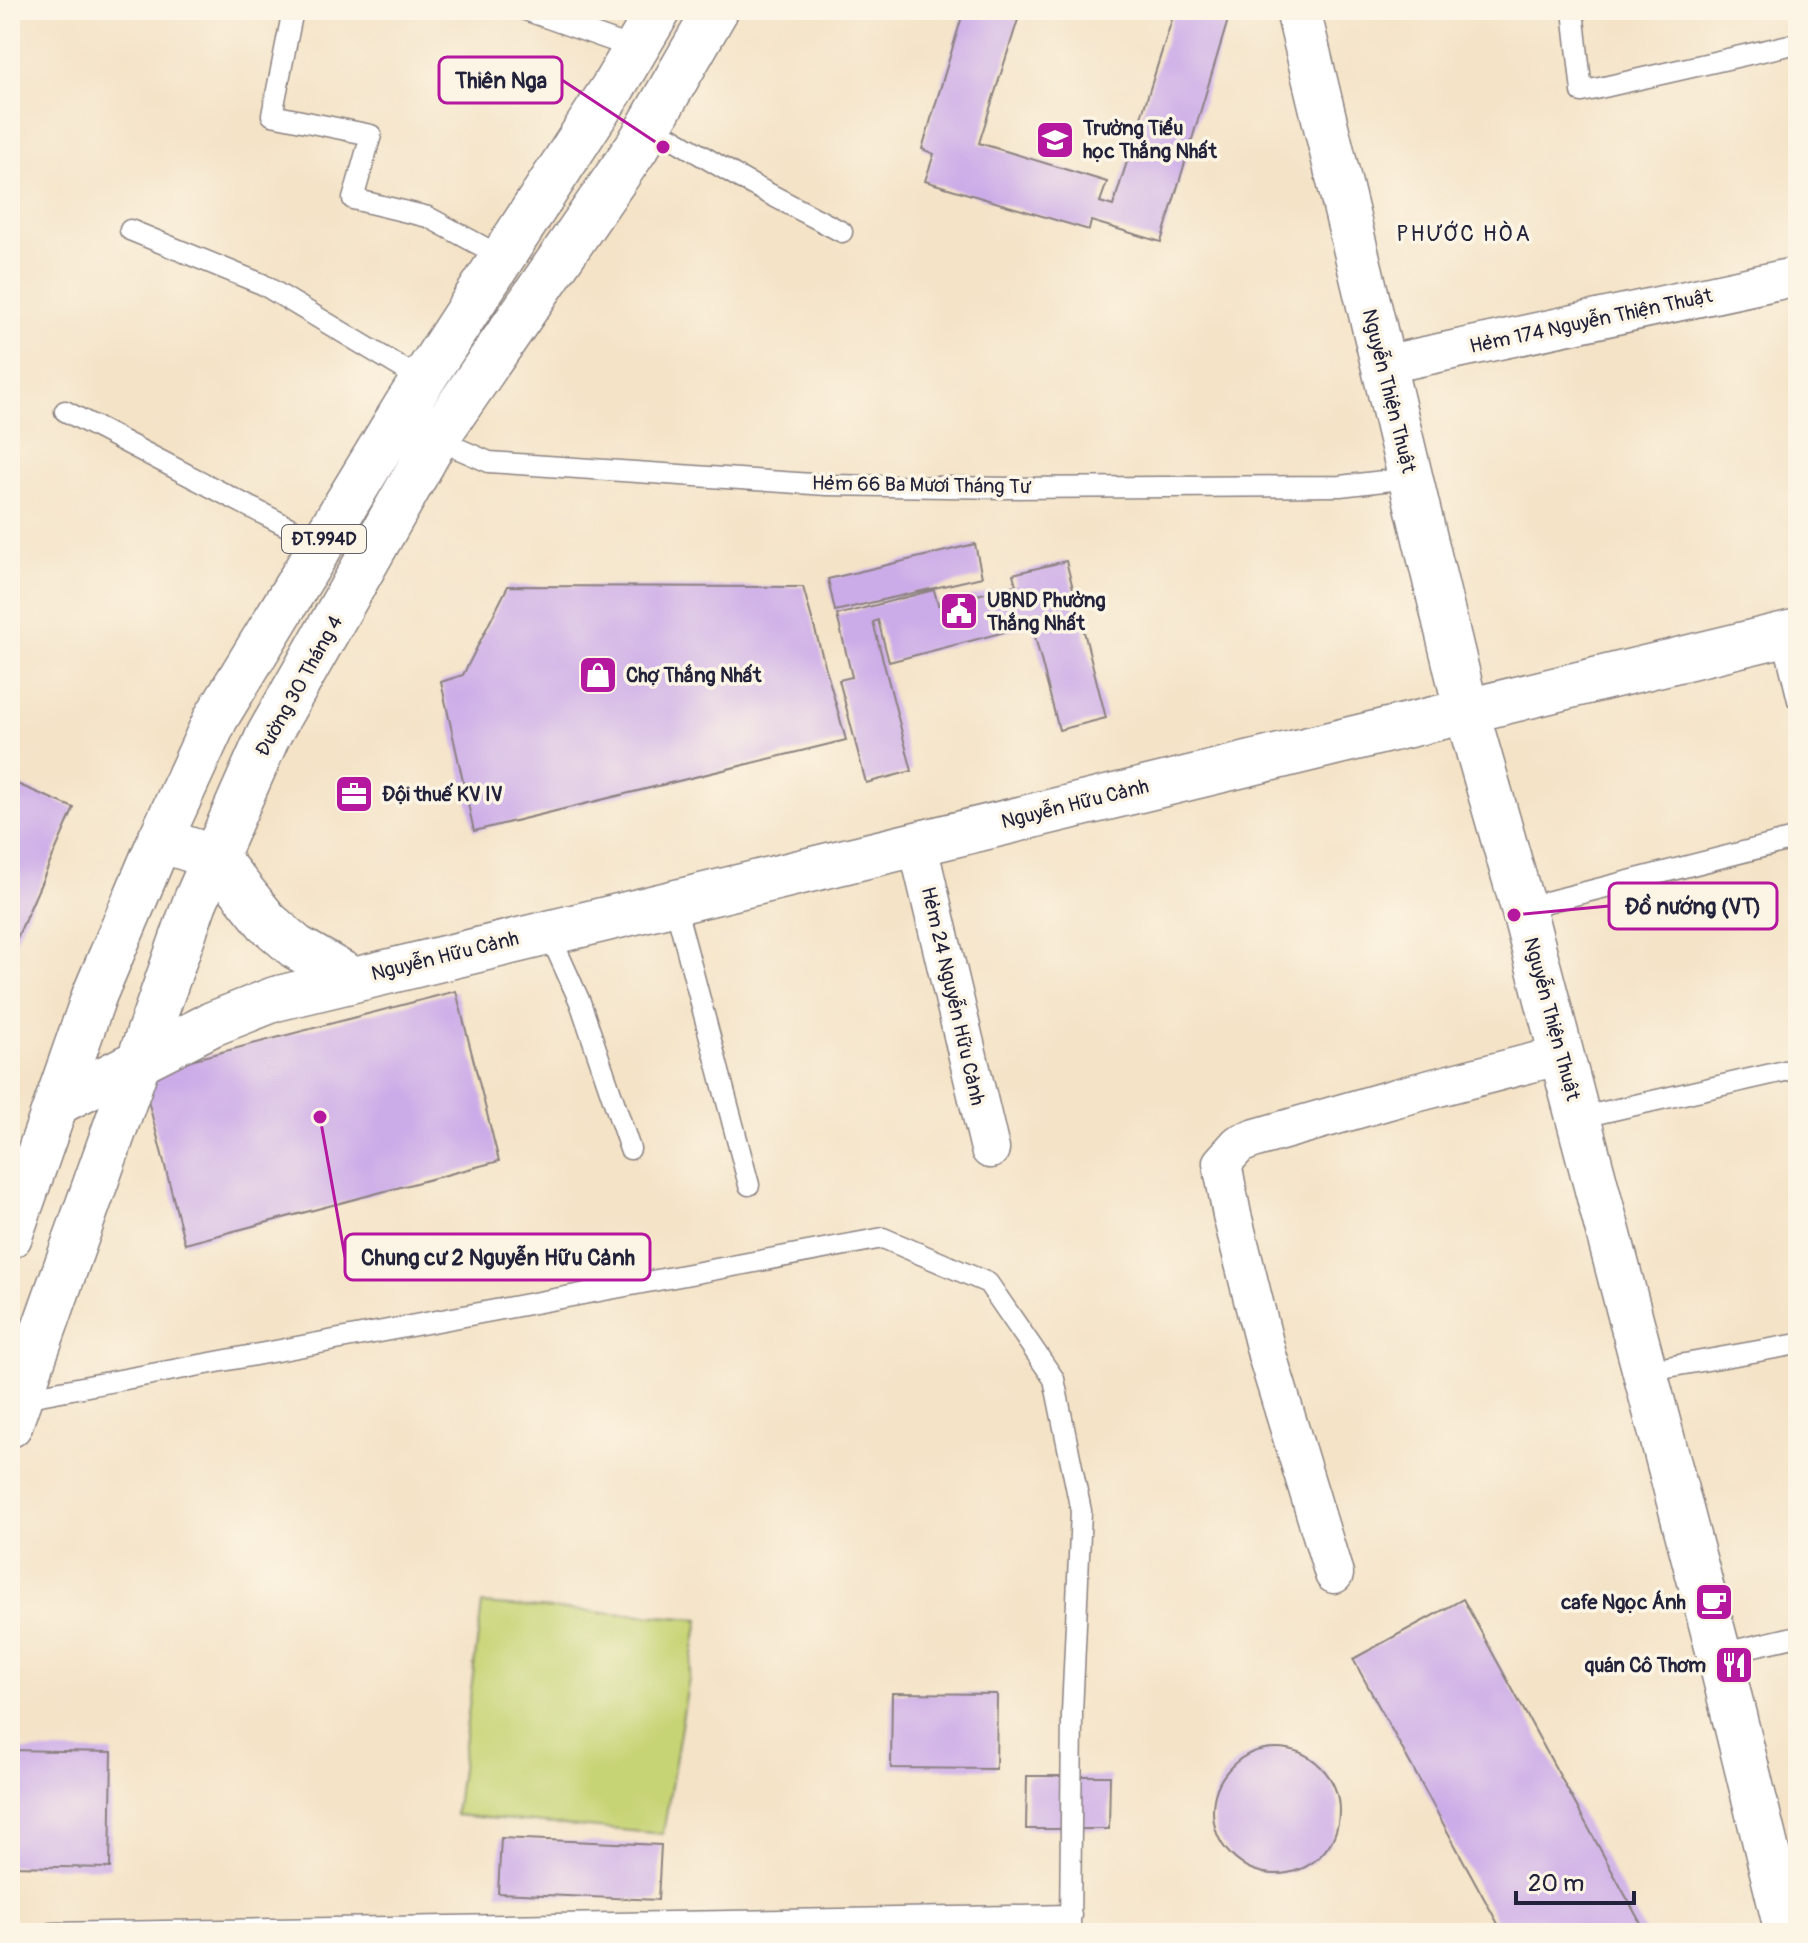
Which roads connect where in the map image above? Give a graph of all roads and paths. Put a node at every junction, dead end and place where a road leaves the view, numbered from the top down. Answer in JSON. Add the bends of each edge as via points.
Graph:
{"nodes":[{"id":1,"x":293,"y":10,"type":"edge"},
{"id":2,"x":525,"y":10,"type":"edge"},
{"id":3,"x":659,"y":10,"type":"edge"},
{"id":4,"x":716,"y":10,"type":"edge"},
{"id":5,"x":1298,"y":10,"type":"edge"},
{"id":6,"x":1573,"y":10,"type":"edge"},
{"id":7,"x":1798,"y":43,"type":"edge"},
{"id":8,"x":636,"y":49,"type":"junction"},
{"id":9,"x":650,"y":125,"type":"junction"},
{"id":10,"x":130,"y":230,"type":"dead end"},
{"id":11,"x":842,"y":232,"type":"dead end"},
{"id":12,"x":502,"y":257,"type":"junction"},
{"id":13,"x":1798,"y":276,"type":"edge"},
{"id":14,"x":1383,"y":365,"type":"junction"},
{"id":15,"x":422,"y":380,"type":"junction"},
{"id":16,"x":65,"y":411,"type":"dead end"},
{"id":17,"x":436,"y":439,"type":"junction"},
{"id":18,"x":1410,"y":478,"type":"junction"},
{"id":19,"x":321,"y":544,"type":"junction"},
{"id":20,"x":1790,"y":632,"type":"edge"},
{"id":21,"x":1798,"y":700,"type":"edge"},
{"id":22,"x":1466,"y":709,"type":"junction"},
{"id":23,"x":1798,"y":838,"type":"edge"},
{"id":24,"x":160,"y":840,"type":"junction"},
{"id":25,"x":917,"y":842,"type":"junction"},
{"id":26,"x":216,"y":858,"type":"junction"},
{"id":27,"x":674,"y":901,"type":"junction"},
{"id":28,"x":1523,"y":908,"type":"junction"},
{"id":29,"x":548,"y":931,"type":"junction"},
{"id":30,"x":352,"y":979,"type":"junction"},
{"id":31,"x":1562,"y":1055,"type":"junction"},
{"id":32,"x":137,"y":1061,"type":"junction"},
{"id":33,"x":1798,"y":1068,"type":"edge"},
{"id":34,"x":57,"y":1103,"type":"junction"},
{"id":35,"x":1578,"y":1118,"type":"junction"},
{"id":36,"x":630,"y":1149,"type":"dead end"},
{"id":37,"x":990,"y":1149,"type":"dead end"},
{"id":38,"x":749,"y":1185,"type":"dead end"},
{"id":39,"x":10,"y":1236,"type":"edge"},
{"id":40,"x":1798,"y":1344,"type":"edge"},
{"id":41,"x":1645,"y":1371,"type":"junction"},
{"id":42,"x":13,"y":1408,"type":"edge"},
{"id":43,"x":1334,"y":1574,"type":"dead end"},
{"id":44,"x":1798,"y":1636,"type":"edge"},
{"id":45,"x":1719,"y":1654,"type":"junction"},
{"id":46,"x":1070,"y":1924,"type":"edge"},
{"id":47,"x":743,"y":1927,"type":"edge"},
{"id":48,"x":297,"y":1931,"type":"edge"},
{"id":49,"x":52,"y":1933,"type":"edge"},
{"id":50,"x":1787,"y":1933,"type":"edge"}],
"edges":[{"from":1,"to":12,"type":"lane","via":[[272,115],[371,135],[353,199],[428,217]]},
{"from":2,"to":8,"type":"lane"},
{"from":3,"to":8,"type":"street","number":"ĐT.994D"},
{"from":4,"to":9,"type":"street","name":"Đường 30 Tháng 4","number":"ĐT.994D"},
{"from":5,"to":14,"type":"street","name":"Nguyễn Thiện Thuật"},
{"from":6,"to":7,"type":"lane","via":[[1582,92]]},
{"from":8,"to":12,"type":"street","number":"ĐT.994D"},
{"from":9,"to":11,"type":"lane"},
{"from":9,"to":17,"type":"street","name":"Đường 30 Tháng 4","number":"ĐT.994D"},
{"from":10,"to":15,"type":"lane","via":[[262,284]]},
{"from":12,"to":15,"type":"street","number":"ĐT.994D"},
{"from":13,"to":14,"type":"street","name":"Hẻm 174 Nguyễn Thiện Thuật"},
{"from":14,"to":18,"type":"street","name":"Nguyễn Thiện Thuật"},
{"from":15,"to":19,"type":"street","number":"ĐT.994D"},
{"from":16,"to":19,"type":"lane"},
{"from":17,"to":18,"type":"lane","name":"Hẻm 66 Ba Mươi Tháng Tư","via":[[489,462],[827,485],[1324,486]]},
{"from":17,"to":26,"type":"street","name":"Đường 30 Tháng 4","number":"ĐT.994D","via":[[268,736]]},
{"from":18,"to":22,"type":"street","name":"Nguyễn Thiện Thuật"},
{"from":19,"to":24,"type":"street","number":"ĐT.994D","via":[[216,718]]},
{"from":20,"to":21,"type":"lane"},
{"from":20,"to":22,"type":"street","name":"Nguyễn Hữu Cảnh"},
{"from":22,"to":25,"type":"street","name":"Nguyễn Hữu Cảnh"},
{"from":22,"to":28,"type":"street","name":"Nguyễn Thiện Thuật"},
{"from":23,"to":28,"type":"lane"},
{"from":24,"to":26,"type":"street"},
{"from":24,"to":34,"type":"street","number":"ĐT.994D","via":[[94,996]]},
{"from":25,"to":27,"type":"street","name":"Nguyễn Hữu Cảnh"},
{"from":25,"to":37,"type":"street","name":"Hẻm 24 Nguyễn Hữu Cảnh"},
{"from":26,"to":30,"type":"street","name":"Nguyễn Hữu Cảnh","via":[[267,922],[296,947]]},
{"from":26,"to":32,"type":"street","name":"Đường 30 Tháng 4","number":"ĐT.994D"},
{"from":27,"to":29,"type":"street","name":"Nguyễn Hữu Cảnh"},
{"from":27,"to":38,"type":"lane"},
{"from":28,"to":31,"type":"street","name":"Nguyễn Thiện Thuật"},
{"from":29,"to":30,"type":"street","name":"Nguyễn Hữu Cảnh"},
{"from":29,"to":36,"type":"lane","via":[[580,1002]]},
{"from":30,"to":32,"type":"street","name":"Nguyễn Hữu Cảnh","via":[[275,999]]},
{"from":31,"to":35,"type":"street","name":"Nguyễn Thiện Thuật"},
{"from":31,"to":43,"type":"street","via":[[1256,1138],[1239,1144],[1222,1163],[1267,1355]]},
{"from":32,"to":34,"type":"street","name":"Nguyễn Hữu Cảnh"},
{"from":32,"to":42,"type":"street","name":"Đường 30 Tháng 4"},
{"from":33,"to":35,"type":"lane"},
{"from":34,"to":39,"type":"street","number":"ĐT.994D"},
{"from":35,"to":41,"type":"street","name":"Nguyễn Thiện Thuật"},
{"from":40,"to":41,"type":"lane"},
{"from":41,"to":45,"type":"street","name":"Nguyễn Thiện Thuật"},
{"from":42,"to":46,"type":"lane","via":[[883,1238],[988,1283],[1054,1379],[1081,1511]]},
{"from":44,"to":45,"type":"lane"},
{"from":45,"to":50,"type":"street","name":"Nguyễn Thiện Thuật"},
{"from":46,"to":47,"type":"lane"},
{"from":47,"to":48,"type":"lane"},
{"from":48,"to":49,"type":"lane"}]}
